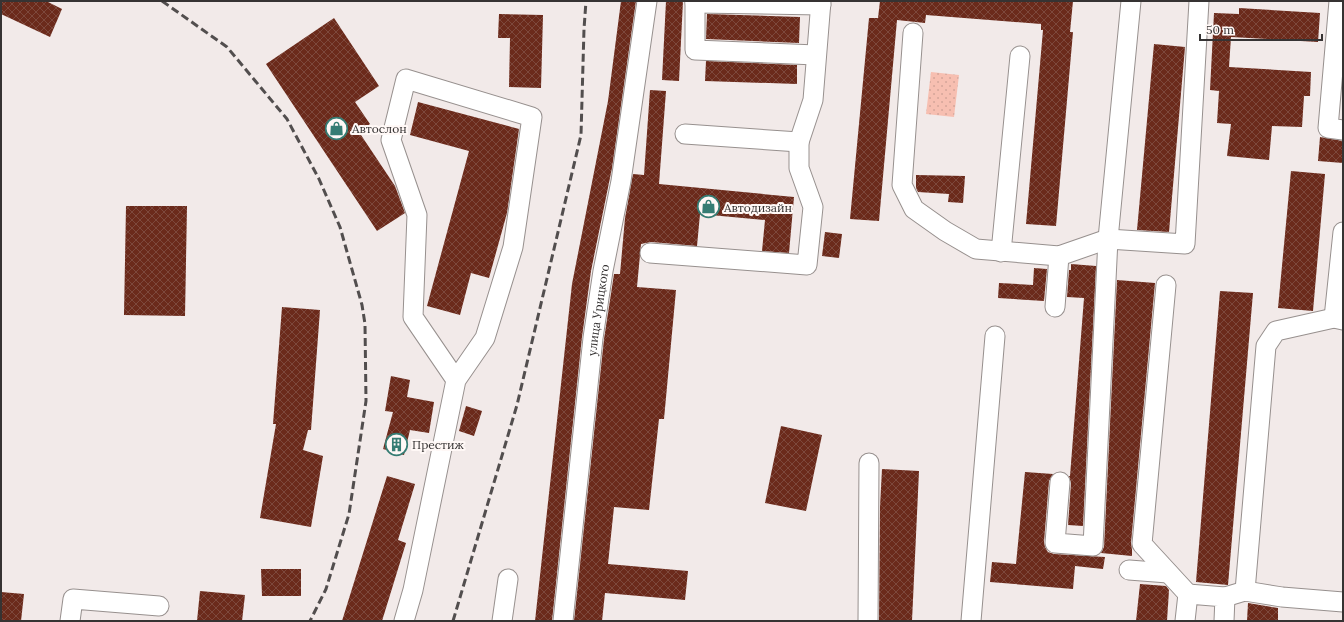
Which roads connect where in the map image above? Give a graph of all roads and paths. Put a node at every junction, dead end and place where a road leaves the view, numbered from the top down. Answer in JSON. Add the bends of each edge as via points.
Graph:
{"nodes":[{"id":1,"x":647,"y":1,"type":"edge"},
{"id":2,"x":1131,"y":1,"type":"edge"},
{"id":3,"x":1199,"y":1,"type":"edge"},
{"id":4,"x":1339,"y":1,"type":"edge"},
{"id":5,"x":695,"y":2,"type":"edge"},
{"id":6,"x":821,"y":3,"type":"edge"},
{"id":7,"x":913,"y":33,"type":"dead end"},
{"id":8,"x":816,"y":56,"type":"junction"},
{"id":9,"x":1020,"y":56,"type":"dead end"},
{"id":10,"x":1343,"y":130,"type":"edge"},
{"id":11,"x":685,"y":134,"type":"dead end"},
{"id":12,"x":799,"y":142,"type":"junction"},
{"id":13,"x":1343,"y":232,"type":"edge"},
{"id":14,"x":1108,"y":239,"type":"junction"},
{"id":15,"x":1001,"y":252,"type":"junction"},
{"id":16,"x":650,"y":253,"type":"dead end"},
{"id":17,"x":1059,"y":256,"type":"junction"},
{"id":18,"x":1166,"y":285,"type":"dead end"},
{"id":19,"x":1055,"y":307,"type":"dead end"},
{"id":20,"x":1338,"y":319,"type":"edge"},
{"id":21,"x":995,"y":336,"type":"dead end"},
{"id":22,"x":456,"y":380,"type":"junction"},
{"id":23,"x":869,"y":463,"type":"dead end"},
{"id":24,"x":1060,"y":482,"type":"dead end"},
{"id":25,"x":1129,"y":570,"type":"dead end"},
{"id":26,"x":1168,"y":573,"type":"junction"},
{"id":27,"x":508,"y":579,"type":"dead end"},
{"id":28,"x":1245,"y":591,"type":"junction"},
{"id":29,"x":1188,"y":594,"type":"junction"},
{"id":30,"x":1225,"y":597,"type":"junction"},
{"id":31,"x":1343,"y":602,"type":"edge"},
{"id":32,"x":159,"y":606,"type":"dead end"},
{"id":33,"x":70,"y":621,"type":"edge"},
{"id":34,"x":404,"y":621,"type":"edge"},
{"id":35,"x":502,"y":621,"type":"edge"},
{"id":36,"x":563,"y":621,"type":"edge"},
{"id":37,"x":868,"y":621,"type":"edge"},
{"id":38,"x":971,"y":621,"type":"edge"},
{"id":39,"x":1185,"y":621,"type":"edge"},
{"id":40,"x":1224,"y":621,"type":"edge"}],
"edges":[{"from":1,"to":36,"type":"street","name":"улица Урицкого","via":[[621,180],[593,338]]},
{"from":2,"to":14,"type":"street"},
{"from":3,"to":14,"type":"street","via":[[1185,244]]},
{"from":4,"to":10,"type":"street","via":[[1328,128]]},
{"from":5,"to":6,"type":"street"},
{"from":5,"to":8,"type":"street","via":[[695,50]]},
{"from":6,"to":8,"type":"street"},
{"from":7,"to":15,"type":"street","via":[[902,185],[914,209],[945,231],[976,249]]},
{"from":8,"to":12,"type":"street","via":[[813,100]]},
{"from":9,"to":15,"type":"street"},
{"from":11,"to":12,"type":"street"},
{"from":12,"to":16,"type":"street","via":[[799,168],[813,207],[807,264]]},
{"from":13,"to":20,"type":"street"},
{"from":14,"to":17,"type":"street"},
{"from":14,"to":24,"type":"street","via":[[1093,546],[1055,543]]},
{"from":15,"to":17,"type":"street"},
{"from":17,"to":19,"type":"street"},
{"from":18,"to":26,"type":"street","via":[[1142,544]]},
{"from":20,"to":28,"type":"street","via":[[1276,331],[1266,346]]},
{"from":21,"to":38,"type":"street"},
{"from":22,"to":22,"type":"street","via":[[413,317],[417,215],[391,140],[406,79],[532,117],[513,247],[485,338]]},
{"from":22,"to":34,"type":"street","via":[[413,590]]},
{"from":23,"to":37,"type":"street"},
{"from":25,"to":26,"type":"street"},
{"from":26,"to":29,"type":"street"},
{"from":27,"to":35,"type":"street"},
{"from":28,"to":30,"type":"street"},
{"from":28,"to":31,"type":"street"},
{"from":29,"to":30,"type":"street"},
{"from":29,"to":39,"type":"street"},
{"from":30,"to":40,"type":"street"},
{"from":32,"to":33,"type":"street","via":[[73,599]]}]}
